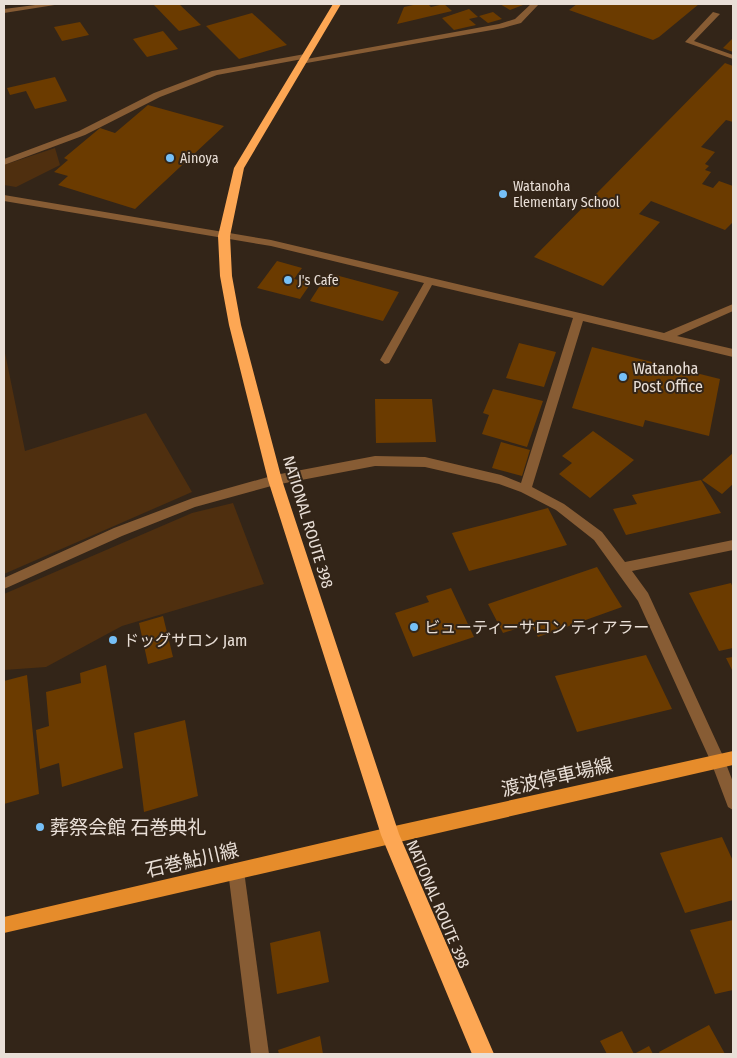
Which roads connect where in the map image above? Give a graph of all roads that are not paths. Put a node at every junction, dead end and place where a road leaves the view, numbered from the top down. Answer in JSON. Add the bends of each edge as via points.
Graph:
{"nodes":[{"id":1,"x":57,"y":4,"type":"edge"},
{"id":2,"x":337,"y":4,"type":"edge"},
{"id":3,"x":535,"y":4,"type":"edge"},
{"id":4,"x":4,"y":11,"type":"edge"},
{"id":5,"x":716,"y":14,"type":"dead end"},
{"id":6,"x":733,"y":57,"type":"edge"},
{"id":7,"x":303,"y":59,"type":"junction"},
{"id":8,"x":4,"y":162,"type":"edge"},
{"id":9,"x":4,"y":198,"type":"edge"},
{"id":10,"x":224,"y":236,"type":"junction"},
{"id":11,"x":430,"y":280,"type":"junction"},
{"id":12,"x":733,"y":307,"type":"edge"},
{"id":13,"x":579,"y":316,"type":"junction"},
{"id":14,"x":667,"y":336,"type":"junction"},
{"id":15,"x":733,"y":353,"type":"edge"},
{"id":16,"x":385,"y":360,"type":"dead end"},
{"id":17,"x":276,"y":480,"type":"junction"},
{"id":18,"x":525,"y":489,"type":"junction"},
{"id":19,"x":733,"y":545,"type":"edge"},
{"id":20,"x":622,"y":568,"type":"junction"},
{"id":21,"x":4,"y":584,"type":"edge"},
{"id":22,"x":726,"y":760,"type":"edge"},
{"id":23,"x":733,"y":802,"type":"edge"},
{"id":24,"x":390,"y":835,"type":"junction"},
{"id":25,"x":236,"y":870,"type":"junction"},
{"id":26,"x":4,"y":925,"type":"edge"},
{"id":27,"x":260,"y":1054,"type":"edge"},
{"id":28,"x":483,"y":1054,"type":"edge"}],
"edges":[{"from":1,"to":4,"type":"street"},
{"from":2,"to":7,"type":"highway","name":"NATIONAL ROUTE 398"},
{"from":3,"to":7,"type":"street","via":[[518,20],[500,26]]},
{"from":5,"to":6,"type":"street","via":[[689,42]]},
{"from":7,"to":8,"type":"street","via":[[215,73],[157,95],[82,133]]},
{"from":7,"to":10,"type":"highway","name":"NATIONAL ROUTE 398","via":[[240,168]]},
{"from":9,"to":10,"type":"street"},
{"from":10,"to":11,"type":"street","via":[[271,243]]},
{"from":10,"to":17,"type":"highway","name":"NATIONAL ROUTE 398","via":[[226,276],[235,325]]},
{"from":11,"to":13,"type":"street"},
{"from":11,"to":16,"type":"street"},
{"from":12,"to":14,"type":"street"},
{"from":13,"to":14,"type":"street"},
{"from":13,"to":18,"type":"street"},
{"from":14,"to":15,"type":"street"},
{"from":17,"to":18,"type":"street","via":[[375,462],[425,462]]},
{"from":17,"to":21,"type":"street","via":[[176,510],[118,532]]},
{"from":17,"to":24,"type":"highway","name":"NATIONAL ROUTE 398"},
{"from":18,"to":20,"type":"street","via":[[560,507],[598,536]]},
{"from":19,"to":20,"type":"street"},
{"from":20,"to":22,"type":"street","via":[[643,597]]},
{"from":22,"to":23,"type":"street"},
{"from":22,"to":24,"type":"main road","name":"渡波停車場線"},
{"from":24,"to":25,"type":"main road","name":"石巻鮎川線"},
{"from":24,"to":28,"type":"highway","name":"NATIONAL ROUTE 398"},
{"from":25,"to":26,"type":"main road","name":"石巻鮎川線"},
{"from":25,"to":27,"type":"street"}]}
